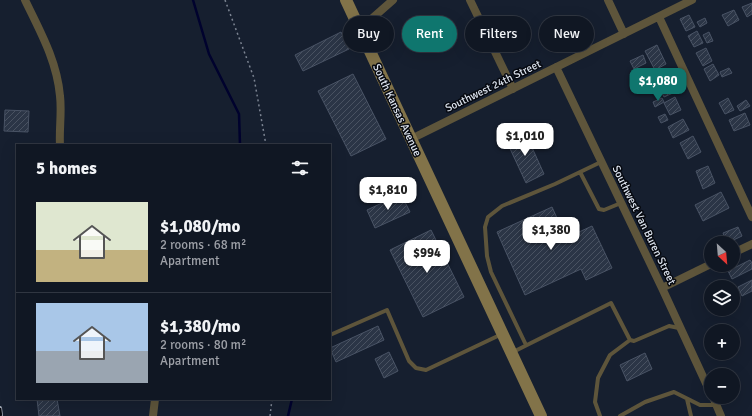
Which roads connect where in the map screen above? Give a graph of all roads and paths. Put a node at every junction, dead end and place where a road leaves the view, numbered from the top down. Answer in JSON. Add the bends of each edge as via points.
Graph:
{"nodes":[{"id":1,"x":25,"y":0,"type":"edge"},
{"id":2,"x":225,"y":0,"type":"edge"},
{"id":3,"x":346,"y":0,"type":"edge"},
{"id":4,"x":393,"y":0,"type":"edge"},
{"id":5,"x":470,"y":0,"type":"edge"},
{"id":6,"x":608,"y":0,"type":"edge"},
{"id":7,"x":692,"y":0,"type":"edge"},
{"id":8,"x":353,"y":16,"type":"edge"},
{"id":9,"x":375,"y":16,"type":"edge"},
{"id":10,"x":659,"y":17,"type":"junction"},
{"id":11,"x":624,"y":34,"type":"junction"},
{"id":12,"x":370,"y":52,"type":"edge"},
{"id":13,"x":556,"y":67,"type":"junction"},
{"id":14,"x":512,"y":89,"type":"junction"},
{"id":15,"x":411,"y":139,"type":"junction"},
{"id":16,"x":60,"y":144,"type":"edge"},
{"id":17,"x":266,"y":144,"type":"edge"},
{"id":18,"x":602,"y":162,"type":"junction"},
{"id":19,"x":580,"y":172,"type":"junction"},
{"id":20,"x":621,"y":203,"type":"junction"},
{"id":21,"x":752,"y":217,"type":"edge"},
{"id":22,"x":752,"y":244,"type":"edge"},
{"id":23,"x":740,"y":250,"type":"edge"},
{"id":24,"x":704,"y":267,"type":"edge"},
{"id":25,"x":662,"y":288,"type":"junction"},
{"id":26,"x":681,"y":328,"type":"junction"},
{"id":27,"x":502,"y":334,"type":"junction"},
{"id":28,"x":331,"y":335,"type":"edge"},
{"id":29,"x":630,"y":340,"type":"junction"},
{"id":30,"x":526,"y":345,"type":"junction"},
{"id":31,"x":511,"y":353,"type":"junction"},
{"id":32,"x":704,"y":379,"type":"edge"},
{"id":33,"x":687,"y":399,"type":"junction"},
{"id":34,"x":155,"y":400,"type":"edge"},
{"id":35,"x":272,"y":400,"type":"edge"},
{"id":36,"x":704,"y":404,"type":"edge"},
{"id":37,"x":715,"y":404,"type":"edge"},
{"id":38,"x":153,"y":416,"type":"edge"},
{"id":39,"x":270,"y":416,"type":"edge"},
{"id":40,"x":541,"y":416,"type":"edge"},
{"id":41,"x":600,"y":416,"type":"edge"},
{"id":42,"x":620,"y":416,"type":"edge"},
{"id":43,"x":691,"y":416,"type":"edge"},
{"id":44,"x":721,"y":416,"type":"edge"}],
"edges":[{"from":1,"to":16,"type":"street","via":[[57,75],[61,105]]},
{"from":2,"to":17,"type":"path","via":[[254,78]]},
{"from":3,"to":8,"type":"main road","name":"South Kansas Avenue"},
{"from":4,"to":9,"type":"street"},
{"from":5,"to":14,"type":"street"},
{"from":6,"to":11,"type":"street"},
{"from":7,"to":10,"type":"street","name":"Southwest 24th Street"},
{"from":10,"to":11,"type":"street","name":"Southwest 24th Street"},
{"from":10,"to":21,"type":"street"},
{"from":11,"to":13,"type":"street","name":"Southwest 24th Street"},
{"from":12,"to":15,"type":"main road","name":"South Kansas Avenue"},
{"from":13,"to":14,"type":"street","name":"Southwest 24th Street"},
{"from":13,"to":18,"type":"street","name":"Southwest Van Buren Street"},
{"from":14,"to":15,"type":"street","name":"Southwest 24th Street"},
{"from":15,"to":27,"type":"main road","name":"South Kansas Avenue"},
{"from":18,"to":19,"type":"lane"},
{"from":18,"to":20,"type":"street","name":"Southwest Van Buren Street"},
{"from":19,"to":20,"type":"lane","via":[[599,209],[604,210]]},
{"from":19,"to":30,"type":"lane","via":[[502,206],[488,217],[485,227],[487,256]]},
{"from":20,"to":25,"type":"street","name":"Southwest Van Buren Street"},
{"from":22,"to":23,"type":"street"},
{"from":24,"to":25,"type":"street"},
{"from":25,"to":26,"type":"street","name":"Southwest Van Buren Street"},
{"from":26,"to":29,"type":"lane","via":[[669,326],[634,341]]},
{"from":26,"to":32,"type":"street","name":"Southwest Van Buren Street"},
{"from":27,"to":28,"type":"lane","via":[[426,370],[416,368],[409,361],[387,310]]},
{"from":27,"to":31,"type":"main road","name":"South Kansas Avenue"},
{"from":29,"to":30,"type":"lane","via":[[611,303]]},
{"from":29,"to":41,"type":"lane","via":[[610,355],[598,378],[595,402]]},
{"from":30,"to":31,"type":"lane"},
{"from":31,"to":40,"type":"main road","name":"South Kansas Avenue"},
{"from":33,"to":36,"type":"lane","via":[[700,405]]},
{"from":33,"to":42,"type":"lane","via":[[674,392],[645,402]]},
{"from":33,"to":43,"type":"lane"},
{"from":34,"to":38,"type":"street"},
{"from":35,"to":39,"type":"path"},
{"from":37,"to":44,"type":"street"}]}
